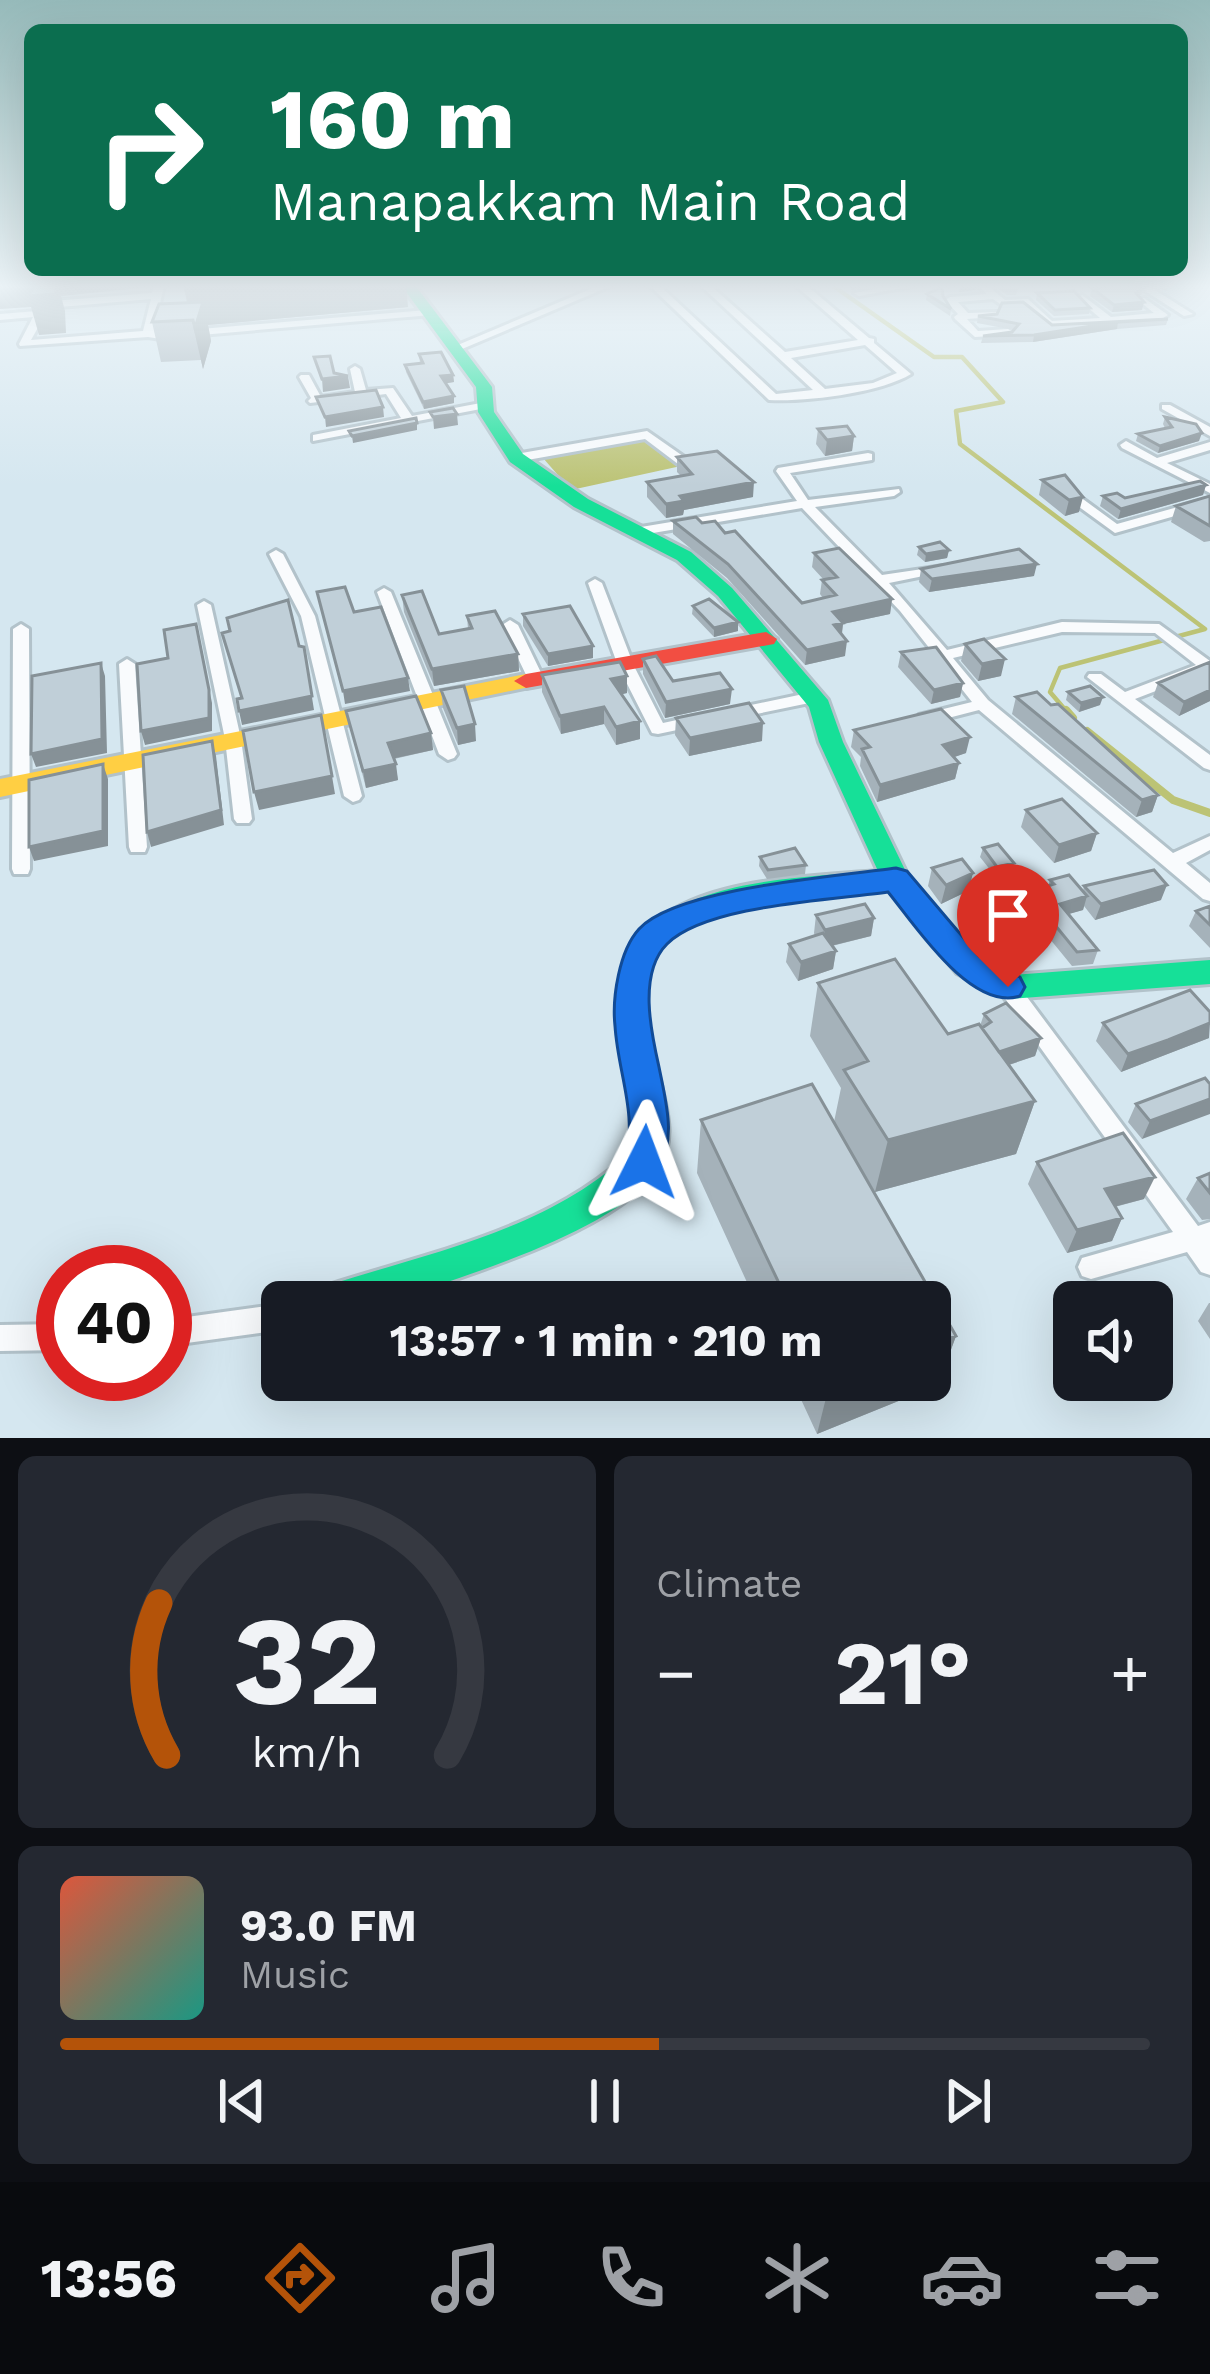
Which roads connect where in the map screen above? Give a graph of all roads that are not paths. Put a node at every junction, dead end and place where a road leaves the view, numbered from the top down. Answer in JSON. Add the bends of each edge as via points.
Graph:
{"nodes":[{"id":1,"x":461,"y":352,"type":"edge"},
{"id":2,"x":725,"y":352,"type":"edge"},
{"id":3,"x":778,"y":352,"type":"edge"},
{"id":4,"x":805,"y":352,"type":"edge"},
{"id":5,"x":882,"y":352,"type":"edge"},
{"id":6,"x":782,"y":356,"type":"junction"},
{"id":7,"x":355,"y":369,"type":"dead end"},
{"id":8,"x":305,"y":377,"type":"dead end"},
{"id":9,"x":361,"y":394,"type":"junction"},
{"id":10,"x":824,"y":394,"type":"junction"},
{"id":11,"x":486,"y":406,"type":"junction"},
{"id":12,"x":1166,"y":407,"type":"dead end"},
{"id":13,"x":406,"y":418,"type":"junction"},
{"id":14,"x":1210,"y":432,"type":"edge"},
{"id":15,"x":317,"y":438,"type":"dead end"},
{"id":16,"x":1126,"y":445,"type":"dead end"},
{"id":17,"x":1210,"y":446,"type":"edge"},
{"id":18,"x":868,"y":457,"type":"dead end"},
{"id":19,"x":516,"y":458,"type":"junction"},
{"id":20,"x":1156,"y":462,"type":"junction"},
{"id":21,"x":686,"y":464,"type":"edge"},
{"id":22,"x":1210,"y":489,"type":"edge"},
{"id":23,"x":894,"y":492,"type":"dead end"},
{"id":24,"x":1076,"y":498,"type":"edge"},
{"id":25,"x":1210,"y":502,"type":"edge"},
{"id":26,"x":805,"y":504,"type":"junction"},
{"id":27,"x":641,"y":531,"type":"junction"},
{"id":28,"x":276,"y":554,"type":"dead end"},
{"id":29,"x":953,"y":566,"type":"edge"},
{"id":30,"x":880,"y":580,"type":"junction"},
{"id":31,"x":595,"y":583,"type":"dead end"},
{"id":32,"x":384,"y":592,"type":"dead end"},
{"id":33,"x":204,"y":604,"type":"dead end"},
{"id":34,"x":510,"y":625,"type":"dead end"},
{"id":35,"x":21,"y":629,"type":"dead end"},
{"id":36,"x":766,"y":639,"type":"junction"},
{"id":37,"x":942,"y":656,"type":"junction"},
{"id":38,"x":127,"y":664,"type":"dead end"},
{"id":39,"x":626,"y":666,"type":"junction"},
{"id":40,"x":1209,"y":666,"type":"edge"},
{"id":41,"x":1095,"y":677,"type":"dead end"},
{"id":42,"x":537,"y":681,"type":"junction"},
{"id":43,"x":814,"y":697,"type":"junction"},
{"id":44,"x":1123,"y":698,"type":"junction"},
{"id":45,"x":426,"y":699,"type":"junction"},
{"id":46,"x":982,"y":704,"type":"junction"},
{"id":47,"x":334,"y":718,"type":"junction"},
{"id":48,"x":898,"y":726,"type":"edge"},
{"id":49,"x":233,"y":739,"type":"junction"},
{"id":50,"x":448,"y":754,"type":"dead end"},
{"id":51,"x":133,"y":759,"type":"junction"},
{"id":52,"x":1210,"y":764,"type":"edge"},
{"id":53,"x":12,"y":786,"type":"edge"},
{"id":54,"x":353,"y":796,"type":"dead end"},
{"id":55,"x":244,"y":819,"type":"dead end"},
{"id":56,"x":1210,"y":842,"type":"edge"},
{"id":57,"x":137,"y":847,"type":"dead end"},
{"id":58,"x":1172,"y":862,"type":"junction"},
{"id":59,"x":21,"y":869,"type":"dead end"},
{"id":60,"x":896,"y":879,"type":"junction"},
{"id":61,"x":1210,"y":894,"type":"edge"},
{"id":62,"x":1210,"y":972,"type":"edge"},
{"id":63,"x":1008,"y":987,"type":"junction"},
{"id":64,"x":1201,"y":1236,"type":"edge"},
{"id":65,"x":1210,"y":1262,"type":"edge"},
{"id":66,"x":1091,"y":1267,"type":"dead end"},
{"id":67,"x":389,"y":1281,"type":"edge"},
{"id":68,"x":261,"y":1320,"type":"edge"},
{"id":69,"x":192,"y":1329,"type":"edge"},
{"id":70,"x":36,"y":1337,"type":"edge"},
{"id":71,"x":0,"y":1338,"type":"edge"}],
"edges":[{"from":1,"to":11,"type":"main road","via":[[484,387]]},
{"from":2,"to":10,"type":"street","via":[[773,398]]},
{"from":3,"to":6,"type":"street"},
{"from":4,"to":6,"type":"street"},
{"from":5,"to":10,"type":"street","via":[[905,374]]},
{"from":6,"to":10,"type":"street"},
{"from":7,"to":9,"type":"street"},
{"from":8,"to":9,"type":"street","via":[[316,401]]},
{"from":9,"to":13,"type":"street","via":[[389,390]]},
{"from":11,"to":13,"type":"street"},
{"from":11,"to":19,"type":"main road"},
{"from":12,"to":14,"type":"street"},
{"from":13,"to":15,"type":"street"},
{"from":16,"to":20,"type":"street"},
{"from":17,"to":20,"type":"street"},
{"from":18,"to":26,"type":"street","via":[[784,467]]},
{"from":19,"to":21,"type":"street","via":[[647,435]]},
{"from":19,"to":27,"type":"main road","via":[[581,503]]},
{"from":20,"to":22,"type":"street"},
{"from":23,"to":26,"type":"street"},
{"from":24,"to":25,"type":"street","via":[[1114,529]]},
{"from":26,"to":27,"type":"street"},
{"from":26,"to":30,"type":"street"},
{"from":27,"to":36,"type":"main road","via":[[684,556]]},
{"from":28,"to":47,"type":"street","via":[[308,616]]},
{"from":29,"to":30,"type":"street"},
{"from":30,"to":37,"type":"street"},
{"from":31,"to":39,"type":"street"},
{"from":32,"to":45,"type":"street"},
{"from":33,"to":49,"type":"street"},
{"from":34,"to":42,"type":"street"},
{"from":35,"to":53,"type":"street"},
{"from":36,"to":39,"type":"main road"},
{"from":36,"to":43,"type":"main road"},
{"from":37,"to":40,"type":"street","via":[[1062,627],[1173,638]]},
{"from":37,"to":46,"type":"street"},
{"from":38,"to":51,"type":"street"},
{"from":39,"to":42,"type":"main road"},
{"from":39,"to":43,"type":"street","via":[[658,729]]},
{"from":40,"to":44,"type":"street"},
{"from":41,"to":44,"type":"street"},
{"from":42,"to":45,"type":"main road"},
{"from":43,"to":60,"type":"main road","via":[[840,740]]},
{"from":44,"to":52,"type":"street"},
{"from":45,"to":47,"type":"main road"},
{"from":45,"to":50,"type":"street"},
{"from":46,"to":48,"type":"street"},
{"from":46,"to":58,"type":"street"},
{"from":47,"to":49,"type":"main road"},
{"from":47,"to":54,"type":"street"},
{"from":49,"to":51,"type":"main road"},
{"from":49,"to":55,"type":"street"},
{"from":51,"to":53,"type":"main road"},
{"from":51,"to":57,"type":"street"},
{"from":53,"to":59,"type":"street"},
{"from":56,"to":58,"type":"street"},
{"from":58,"to":61,"type":"street"},
{"from":60,"to":63,"type":"main road","via":[[967,965]]},
{"from":60,"to":67,"type":"main road","via":[[721,906],[650,938],[633,983],[632,1025],[653,1130],[644,1162],[577,1211]]},
{"from":62,"to":63,"type":"main road"},
{"from":63,"to":64,"type":"street"},
{"from":64,"to":65,"type":"street"},
{"from":64,"to":66,"type":"street"},
{"from":68,"to":69,"type":"street"},
{"from":70,"to":71,"type":"street"}]}
